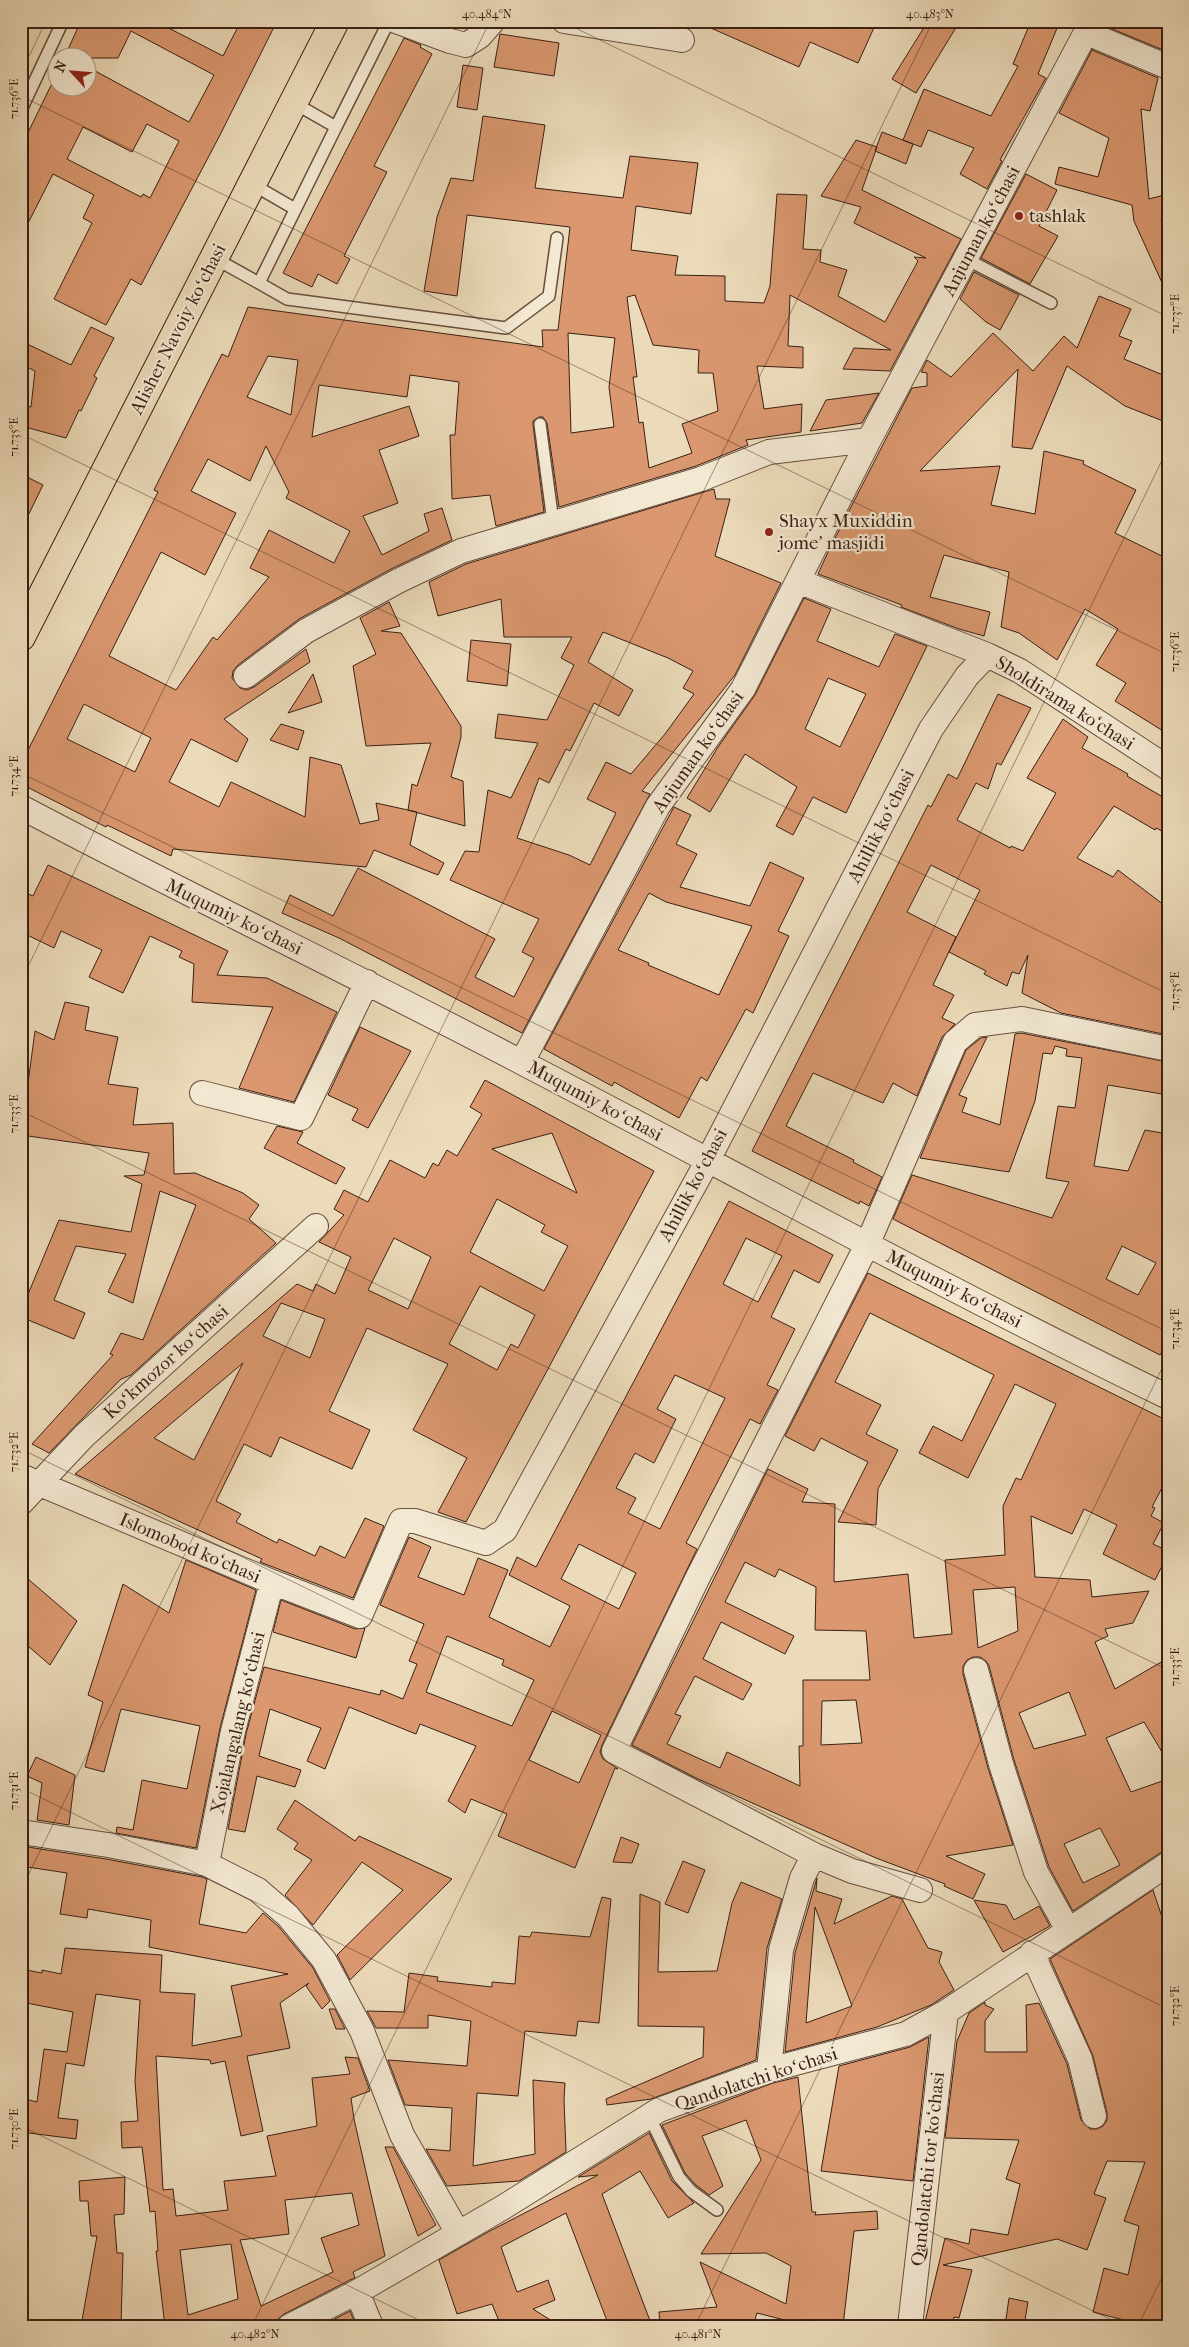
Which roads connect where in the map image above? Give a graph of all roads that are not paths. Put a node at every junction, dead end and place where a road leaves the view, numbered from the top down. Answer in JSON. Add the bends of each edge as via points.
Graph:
{"nodes":[{"id":1,"x":63,"y":21,"type":"edge"},
{"id":2,"x":335,"y":21,"type":"edge"},
{"id":3,"x":388,"y":21,"type":"edge"},
{"id":4,"x":396,"y":21,"type":"edge"},
{"id":5,"x":493,"y":21,"type":"edge"},
{"id":6,"x":564,"y":21,"type":"edge"},
{"id":7,"x":1090,"y":27,"type":"edge"},
{"id":8,"x":682,"y":40,"type":"dead end"},
{"id":9,"x":1168,"y":67,"type":"edge"},
{"id":10,"x":294,"y":103,"type":"junction"},
{"id":11,"x":21,"y":110,"type":"edge"},
{"id":12,"x":336,"y":127,"type":"junction"},
{"id":13,"x":252,"y":184,"type":"junction"},
{"id":14,"x":295,"y":209,"type":"junction"},
{"id":15,"x":557,"y":238,"type":"dead end"},
{"id":16,"x":214,"y":258,"type":"junction"},
{"id":17,"x":966,"y":259,"type":"junction"},
{"id":18,"x":259,"y":283,"type":"junction"},
{"id":19,"x":1051,"y":303,"type":"dead end"},
{"id":20,"x":540,"y":424,"type":"dead end"},
{"id":21,"x":869,"y":440,"type":"junction"},
{"id":22,"x":553,"y":522,"type":"junction"},
{"id":23,"x":798,"y":581,"type":"junction"},
{"id":24,"x":21,"y":637,"type":"edge"},
{"id":25,"x":987,"y":655,"type":"junction"},
{"id":26,"x":246,"y":676,"type":"dead end"},
{"id":27,"x":1168,"y":768,"type":"edge"},
{"id":28,"x":21,"y":807,"type":"edge"},
{"id":29,"x":367,"y":982,"type":"junction"},
{"id":30,"x":1168,"y":1049,"type":"edge"},
{"id":31,"x":522,"y":1062,"type":"junction"},
{"id":32,"x":202,"y":1093,"type":"dead end"},
{"id":33,"x":708,"y":1160,"type":"junction"},
{"id":34,"x":316,"y":1226,"type":"dead end"},
{"id":35,"x":867,"y":1245,"type":"junction"},
{"id":36,"x":1168,"y":1397,"type":"edge"},
{"id":37,"x":30,"y":1480,"type":"edge"},
{"id":38,"x":21,"y":1503,"type":"edge"},
{"id":39,"x":272,"y":1582,"type":"junction"},
{"id":40,"x":360,"y":1616,"type":"joint"},
{"id":41,"x":976,"y":1670,"type":"dead end"},
{"id":42,"x":21,"y":1832,"type":"edge"},
{"id":43,"x":814,"y":1855,"type":"junction"},
{"id":44,"x":207,"y":1864,"type":"junction"},
{"id":45,"x":1168,"y":1864,"type":"edge"},
{"id":46,"x":920,"y":1890,"type":"dead end"},
{"id":47,"x":1068,"y":1930,"type":"junction"},
{"id":48,"x":1032,"y":1953,"type":"junction"},
{"id":49,"x":946,"y":2012,"type":"junction"},
{"id":50,"x":769,"y":2070,"type":"junction"},
{"id":51,"x":648,"y":2116,"type":"junction"},
{"id":52,"x":1094,"y":2116,"type":"dead end"},
{"id":53,"x":716,"y":2210,"type":"dead end"},
{"id":54,"x":458,"y":2232,"type":"junction"},
{"id":55,"x":357,"y":2292,"type":"junction"},
{"id":56,"x":290,"y":2326,"type":"edge"},
{"id":57,"x":372,"y":2326,"type":"edge"},
{"id":58,"x":910,"y":2326,"type":"edge"}],
"edges":[{"from":1,"to":11,"type":"lane"},
{"from":2,"to":10,"type":"main road","name":"Alisher Navoiy koʻchasi"},
{"from":3,"to":12,"type":"lane"},
{"from":4,"to":5,"type":"street","via":[[466,45],[480,36]]},
{"from":6,"to":8,"type":"street"},
{"from":7,"to":9,"type":"street"},
{"from":7,"to":17,"type":"street","name":"Anjuman koʻchasi"},
{"from":10,"to":12,"type":"lane"},
{"from":10,"to":13,"type":"main road","name":"Alisher Navoiy koʻchasi"},
{"from":12,"to":14,"type":"lane"},
{"from":13,"to":14,"type":"lane"},
{"from":13,"to":16,"type":"main road","name":"Alisher Navoiy koʻchasi"},
{"from":14,"to":18,"type":"lane"},
{"from":15,"to":18,"type":"lane","via":[[549,296],[506,328],[287,299]]},
{"from":16,"to":18,"type":"lane"},
{"from":16,"to":24,"type":"main road","name":"Alisher Navoiy koʻchasi"},
{"from":17,"to":19,"type":"lane"},
{"from":17,"to":21,"type":"street","name":"Anjuman koʻchasi"},
{"from":20,"to":22,"type":"lane"},
{"from":21,"to":22,"type":"street","via":[[769,452],[701,478]]},
{"from":21,"to":23,"type":"street","name":"Anjuman koʻchasi"},
{"from":22,"to":26,"type":"street","via":[[461,552],[398,581],[306,631]]},
{"from":23,"to":25,"type":"street","name":"Sholdirama ko‘chasi"},
{"from":23,"to":31,"type":"street","name":"Anjuman koʻchasi","via":[[743,689],[658,806]]},
{"from":25,"to":27,"type":"street","name":"Sholdirama ko‘chasi","via":[[1020,671]]},
{"from":25,"to":33,"type":"street","name":"Ahillik koʻchasi","via":[[967,676],[931,729]]},
{"from":28,"to":29,"type":"street","name":"Muqumiy koʻchasi"},
{"from":29,"to":31,"type":"street","name":"Muqumiy koʻchasi"},
{"from":29,"to":32,"type":"street","via":[[301,1118]]},
{"from":30,"to":35,"type":"street","via":[[1022,1019],[975,1025],[955,1042]]},
{"from":31,"to":33,"type":"street","name":"Muqumiy koʻchasi"},
{"from":33,"to":35,"type":"street","name":"Muqumiy koʻchasi"},
{"from":33,"to":40,"type":"street","name":"Ahillik koʻchasi","via":[[505,1530],[486,1543],[416,1521],[401,1521]]},
{"from":34,"to":37,"type":"street","name":"Koʻkmozor koʻchasi","via":[[84,1436]]},
{"from":35,"to":36,"type":"street","name":"Muqumiy koʻchasi"},
{"from":35,"to":43,"type":"street","via":[[696,1579],[614,1751]]},
{"from":37,"to":38,"type":"street","name":"Koʻkmozor koʻchasi"},
{"from":37,"to":39,"type":"street","name":"Islomobod ko‘chasi"},
{"from":39,"to":40,"type":"street","name":"Islomobod ko‘chasi"},
{"from":39,"to":44,"type":"street","name":"Xojalangalang koʻchasi","via":[[233,1732]]},
{"from":41,"to":47,"type":"street","via":[[1001,1764],[1036,1872]]},
{"from":42,"to":44,"type":"street"},
{"from":43,"to":46,"type":"street","via":[[852,1871]]},
{"from":43,"to":50,"type":"street","via":[[802,1878],[781,1950]]},
{"from":44,"to":54,"type":"street","via":[[258,1890],[288,1916],[324,1960],[362,2031],[402,2135]]},
{"from":45,"to":47,"type":"street","name":"Qandolatchi koʻchasi"},
{"from":47,"to":48,"type":"street","name":"Qandolatchi koʻchasi"},
{"from":48,"to":49,"type":"street","name":"Qandolatchi koʻchasi"},
{"from":48,"to":52,"type":"street","via":[[1080,2059]]},
{"from":49,"to":50,"type":"street","name":"Qandolatchi koʻchasi","via":[[906,2034]]},
{"from":49,"to":58,"type":"street","name":"Qandolatchi tor ko‘chasi"},
{"from":50,"to":51,"type":"street","name":"Qandolatchi koʻchasi"},
{"from":51,"to":53,"type":"lane","via":[[679,2177]]},
{"from":51,"to":54,"type":"street","name":"Qandolatchi koʻchasi"},
{"from":54,"to":55,"type":"street","name":"Qandolatchi koʻchasi"},
{"from":55,"to":56,"type":"street","name":"Qandolatchi koʻchasi"},
{"from":55,"to":57,"type":"street"}]}
